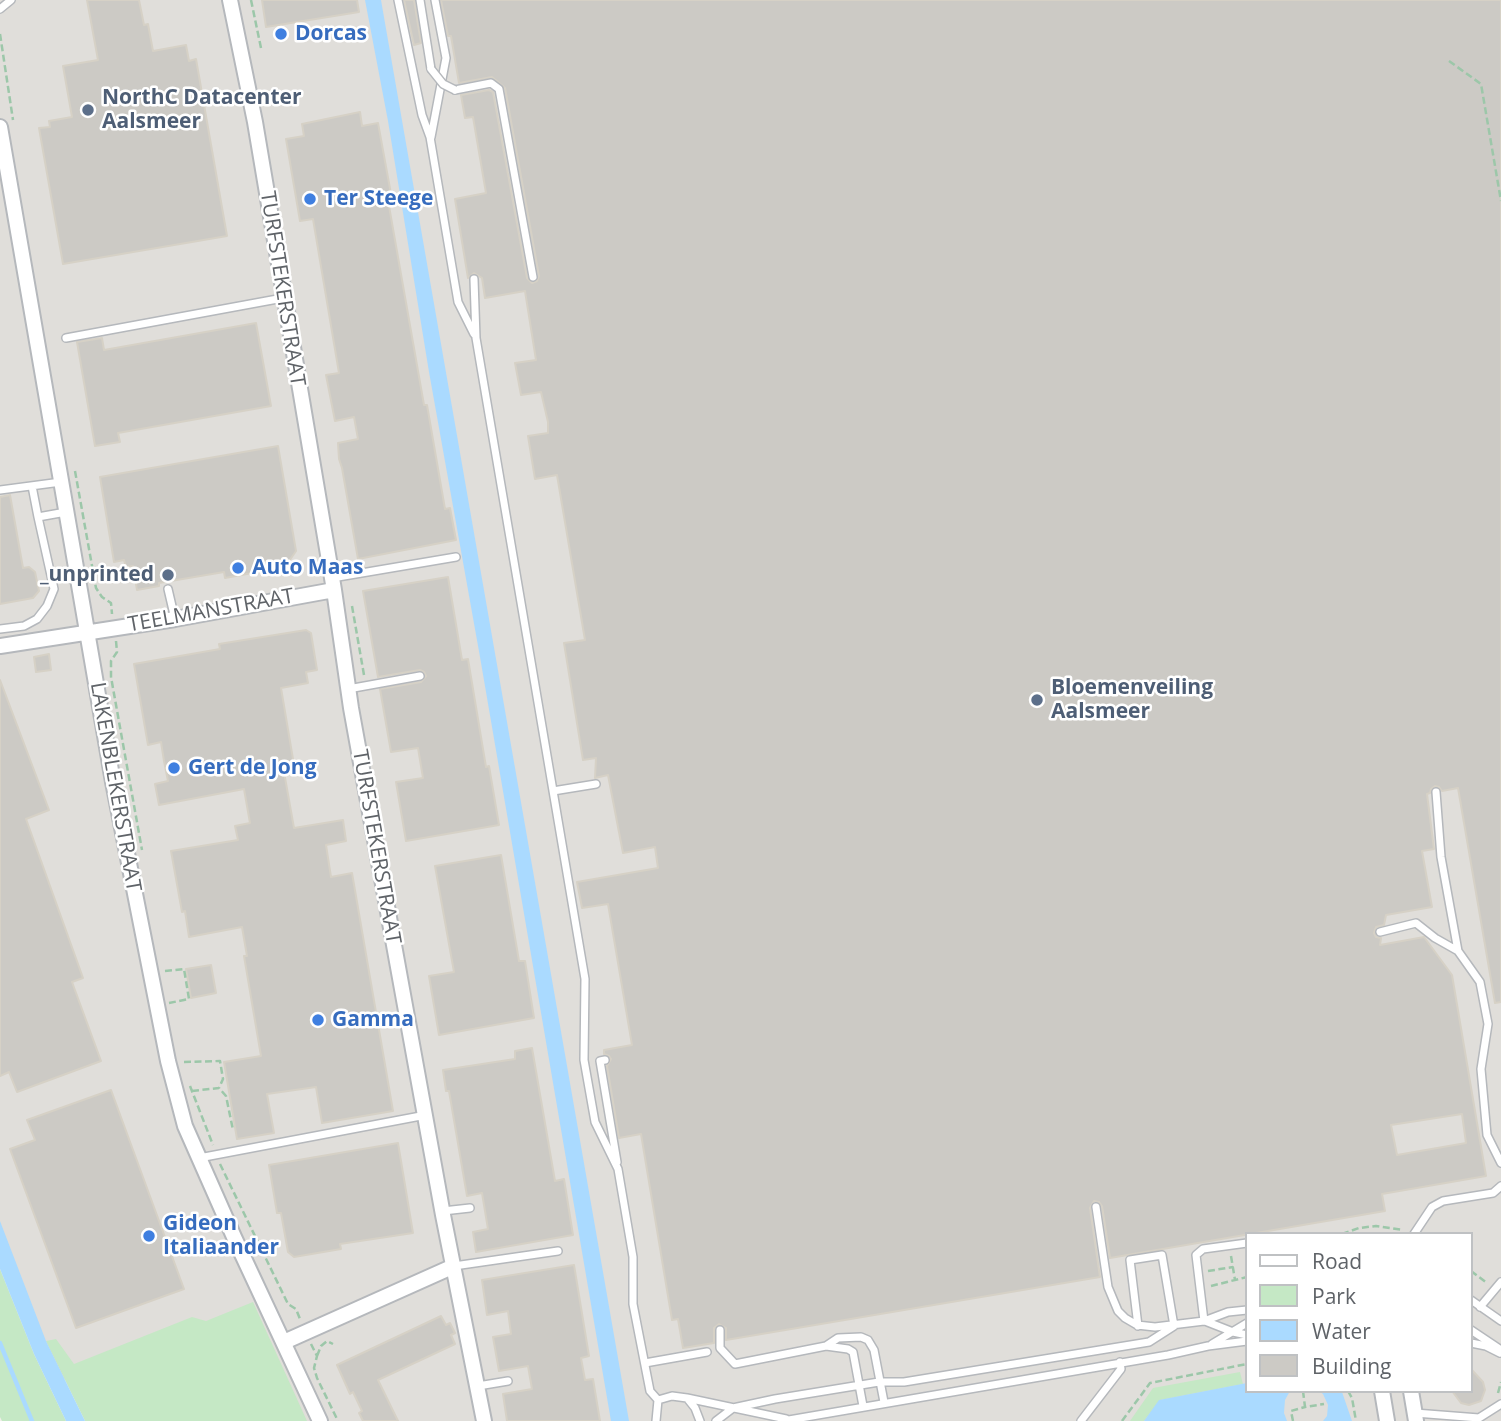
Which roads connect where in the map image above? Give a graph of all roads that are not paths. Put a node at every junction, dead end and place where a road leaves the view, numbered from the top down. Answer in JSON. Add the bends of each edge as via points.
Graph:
{"nodes":[{"id":1,"x":11,"y":0,"type":"edge"},
{"id":2,"x":230,"y":0,"type":"edge"},
{"id":3,"x":398,"y":0,"type":"edge"},
{"id":4,"x":420,"y":0,"type":"edge"},
{"id":5,"x":435,"y":0,"type":"edge"},
{"id":6,"x":0,"y":9,"type":"edge"},
{"id":7,"x":0,"y":127,"type":"edge"},
{"id":8,"x":430,"y":137,"type":"junction"},
{"id":9,"x":533,"y":276,"type":"dead end"},
{"id":10,"x":474,"y":279,"type":"dead end"},
{"id":11,"x":283,"y":298,"type":"junction"},
{"id":12,"x":66,"y":338,"type":"dead end"},
{"id":13,"x":476,"y":338,"type":"junction"},
{"id":14,"x":61,"y":482,"type":"junction"},
{"id":15,"x":32,"y":486,"type":"junction"},
{"id":16,"x":0,"y":490,"type":"edge"},
{"id":17,"x":67,"y":512,"type":"junction"},
{"id":18,"x":38,"y":517,"type":"junction"},
{"id":19,"x":456,"y":557,"type":"dead end"},
{"id":20,"x":333,"y":584,"type":"junction"},
{"id":21,"x":168,"y":589,"type":"dead end"},
{"id":22,"x":175,"y":619,"type":"junction"},
{"id":23,"x":0,"y":629,"type":"edge"},
{"id":24,"x":88,"y":632,"type":"junction"},
{"id":25,"x":0,"y":646,"type":"edge"},
{"id":26,"x":420,"y":676,"type":"dead end"},
{"id":27,"x":348,"y":689,"type":"junction"},
{"id":28,"x":596,"y":784,"type":"dead end"},
{"id":29,"x":553,"y":791,"type":"junction"},
{"id":30,"x":1436,"y":792,"type":"dead end"},
{"id":31,"x":1380,"y":932,"type":"dead end"},
{"id":32,"x":1458,"y":951,"type":"junction"},
{"id":33,"x":605,"y":1060,"type":"dead end"},
{"id":34,"x":426,"y":1115,"type":"junction"},
{"id":35,"x":200,"y":1158,"type":"junction"},
{"id":36,"x":1501,"y":1163,"type":"edge"},
{"id":37,"x":618,"y":1169,"type":"junction"},
{"id":38,"x":1501,"y":1186,"type":"edge"},
{"id":39,"x":1096,"y":1207,"type":"dead end"},
{"id":40,"x":470,"y":1208,"type":"dead end"},
{"id":41,"x":442,"y":1211,"type":"junction"},
{"id":42,"x":1415,"y":1232,"type":"edge"},
{"id":43,"x":1246,"y":1243,"type":"edge"},
{"id":44,"x":558,"y":1251,"type":"dead end"},
{"id":45,"x":454,"y":1266,"type":"junction"},
{"id":46,"x":1501,"y":1282,"type":"edge"},
{"id":47,"x":1473,"y":1302,"type":"edge"},
{"id":48,"x":1480,"y":1307,"type":"junction"},
{"id":49,"x":1246,"y":1310,"type":"edge"},
{"id":50,"x":1204,"y":1321,"type":"junction"},
{"id":51,"x":1501,"y":1321,"type":"edge"},
{"id":52,"x":1246,"y":1324,"type":"edge"},
{"id":53,"x":1139,"y":1326,"type":"junction"},
{"id":54,"x":1174,"y":1326,"type":"junction"},
{"id":55,"x":720,"y":1330,"type":"dead end"},
{"id":56,"x":1473,"y":1331,"type":"edge"},
{"id":57,"x":1233,"y":1332,"type":"junction"},
{"id":58,"x":1246,"y":1335,"type":"edge"},
{"id":59,"x":1246,"y":1341,"type":"edge"},
{"id":60,"x":284,"y":1342,"type":"junction"},
{"id":61,"x":1473,"y":1343,"type":"edge"},
{"id":62,"x":826,"y":1346,"type":"junction"},
{"id":63,"x":1208,"y":1346,"type":"junction"},
{"id":64,"x":707,"y":1352,"type":"dead end"},
{"id":65,"x":1501,"y":1352,"type":"edge"},
{"id":66,"x":1120,"y":1362,"type":"junction"},
{"id":67,"x":645,"y":1363,"type":"junction"},
{"id":68,"x":508,"y":1381,"type":"dead end"},
{"id":69,"x":879,"y":1382,"type":"junction"},
{"id":70,"x":859,"y":1385,"type":"junction"},
{"id":71,"x":478,"y":1386,"type":"junction"},
{"id":72,"x":1382,"y":1393,"type":"edge"},
{"id":73,"x":687,"y":1398,"type":"junction"},
{"id":74,"x":658,"y":1400,"type":"junction"},
{"id":75,"x":884,"y":1402,"type":"junction"},
{"id":76,"x":1414,"y":1403,"type":"edge"},
{"id":77,"x":1501,"y":1404,"type":"edge"},
{"id":78,"x":863,"y":1406,"type":"junction"},
{"id":79,"x":733,"y":1408,"type":"junction"},
{"id":80,"x":786,"y":1420,"type":"edge"},
{"id":81,"x":320,"y":1421,"type":"edge"},
{"id":82,"x":484,"y":1421,"type":"edge"},
{"id":83,"x":656,"y":1421,"type":"edge"},
{"id":84,"x":700,"y":1421,"type":"edge"},
{"id":85,"x":716,"y":1421,"type":"edge"},
{"id":86,"x":1081,"y":1421,"type":"edge"},
{"id":87,"x":1387,"y":1421,"type":"edge"}],
"edges":[{"from":1,"to":6,"type":"lane"},
{"from":2,"to":11,"type":"street","name":"TURFSTEKERSTRAAT"},
{"from":3,"to":8,"type":"lane"},
{"from":4,"to":9,"type":"lane","bridge":true,"via":[[431,69],[443,84],[455,90],[491,83],[499,89]]},
{"from":5,"to":8,"type":"lane","via":[[446,58]]},
{"from":7,"to":14,"type":"street","name":"LAKENBLEKERSTRAAT"},
{"from":8,"to":13,"type":"lane","via":[[458,302]]},
{"from":10,"to":13,"type":"lane"},
{"from":11,"to":12,"type":"lane"},
{"from":11,"to":20,"type":"street","name":"TURFSTEKERSTRAAT"},
{"from":13,"to":29,"type":"lane"},
{"from":14,"to":15,"type":"lane"},
{"from":14,"to":17,"type":"street","name":"LAKENBLEKERSTRAAT"},
{"from":15,"to":16,"type":"lane"},
{"from":15,"to":18,"type":"lane"},
{"from":17,"to":18,"type":"lane"},
{"from":17,"to":24,"type":"street","name":"LAKENBLEKERSTRAAT"},
{"from":18,"to":23,"type":"lane","via":[[54,589],[37,620]]},
{"from":19,"to":20,"type":"lane"},
{"from":20,"to":22,"type":"street","name":"TEELMANSTRAAT"},
{"from":20,"to":27,"type":"street","name":"TURFSTEKERSTRAAT"},
{"from":21,"to":22,"type":"lane"},
{"from":22,"to":24,"type":"street","name":"TEELMANSTRAAT"},
{"from":24,"to":25,"type":"street","name":"TEELMANSTRAAT"},
{"from":24,"to":35,"type":"street","name":"LAKENBLEKERSTRAAT","via":[[124,847],[167,1061]]},
{"from":26,"to":27,"type":"lane"},
{"from":27,"to":34,"type":"street","name":"TURFSTEKERSTRAAT"},
{"from":28,"to":29,"type":"lane"},
{"from":29,"to":37,"type":"lane","via":[[585,979],[584,1060],[595,1122]]},
{"from":30,"to":32,"type":"lane","via":[[1441,857]]},
{"from":31,"to":32,"type":"lane","via":[[1416,923]]},
{"from":32,"to":36,"type":"lane","via":[[1480,982],[1488,1024],[1481,1069],[1487,1135]]},
{"from":33,"to":37,"type":"lane","via":[[600,1061]]},
{"from":34,"to":35,"type":"lane"},
{"from":34,"to":41,"type":"street","name":"TURFSTEKERSTRAAT"},
{"from":35,"to":60,"type":"street","name":"LAKENBLEKERSTRAAT"},
{"from":37,"to":67,"type":"lane"},
{"from":38,"to":42,"type":"lane","via":[[1493,1193],[1443,1201],[1432,1207]]},
{"from":39,"to":53,"type":"lane","via":[[1108,1287],[1118,1311]]},
{"from":40,"to":41,"type":"lane"},
{"from":41,"to":45,"type":"street","name":"TURFSTEKERSTRAAT"},
{"from":43,"to":50,"type":"lane","via":[[1198,1251]]},
{"from":44,"to":45,"type":"lane"},
{"from":45,"to":60,"type":"street"},
{"from":45,"to":71,"type":"street","name":"TURFSTEKERSTRAAT"},
{"from":46,"to":48,"type":"lane"},
{"from":47,"to":48,"type":"lane"},
{"from":48,"to":51,"type":"lane"},
{"from":49,"to":50,"type":"lane"},
{"from":50,"to":54,"type":"lane"},
{"from":50,"to":57,"type":"lane"},
{"from":52,"to":57,"type":"lane"},
{"from":53,"to":54,"type":"lane"},
{"from":53,"to":54,"type":"lane","via":[[1130,1261],[1162,1255]]},
{"from":54,"to":69,"type":"lane","via":[[1149,1342],[904,1382]]},
{"from":55,"to":62,"type":"lane","via":[[720,1348],[735,1364]]},
{"from":56,"to":65,"type":"lane"},
{"from":57,"to":58,"type":"lane"},
{"from":57,"to":63,"type":"lane"},
{"from":59,"to":63,"type":"lane"},
{"from":60,"to":81,"type":"street","name":"LAKENBLEKERSTRAAT"},
{"from":61,"to":65,"type":"lane"},
{"from":62,"to":69,"type":"lane","via":[[838,1338],[868,1340]]},
{"from":62,"to":70,"type":"lane","via":[[853,1352]]},
{"from":63,"to":66,"type":"lane"},
{"from":64,"to":67,"type":"lane"},
{"from":66,"to":75,"type":"lane"},
{"from":66,"to":86,"type":"lane","via":[[1121,1368]]},
{"from":67,"to":74,"type":"lane","via":[[650,1391]]},
{"from":68,"to":71,"type":"lane"},
{"from":69,"to":70,"type":"lane"},
{"from":69,"to":75,"type":"lane"},
{"from":70,"to":78,"type":"lane"},
{"from":70,"to":79,"type":"lane"},
{"from":71,"to":82,"type":"street","name":"TURFSTEKERSTRAAT"},
{"from":72,"to":87,"type":"street"},
{"from":73,"to":74,"type":"lane"},
{"from":73,"to":79,"type":"lane"},
{"from":73,"to":84,"type":"lane"},
{"from":74,"to":83,"type":"lane"},
{"from":75,"to":78,"type":"lane"},
{"from":76,"to":77,"type":"lane","via":[[1479,1418]]},
{"from":78,"to":80,"type":"lane"},
{"from":79,"to":80,"type":"lane"},
{"from":79,"to":85,"type":"lane"}]}
